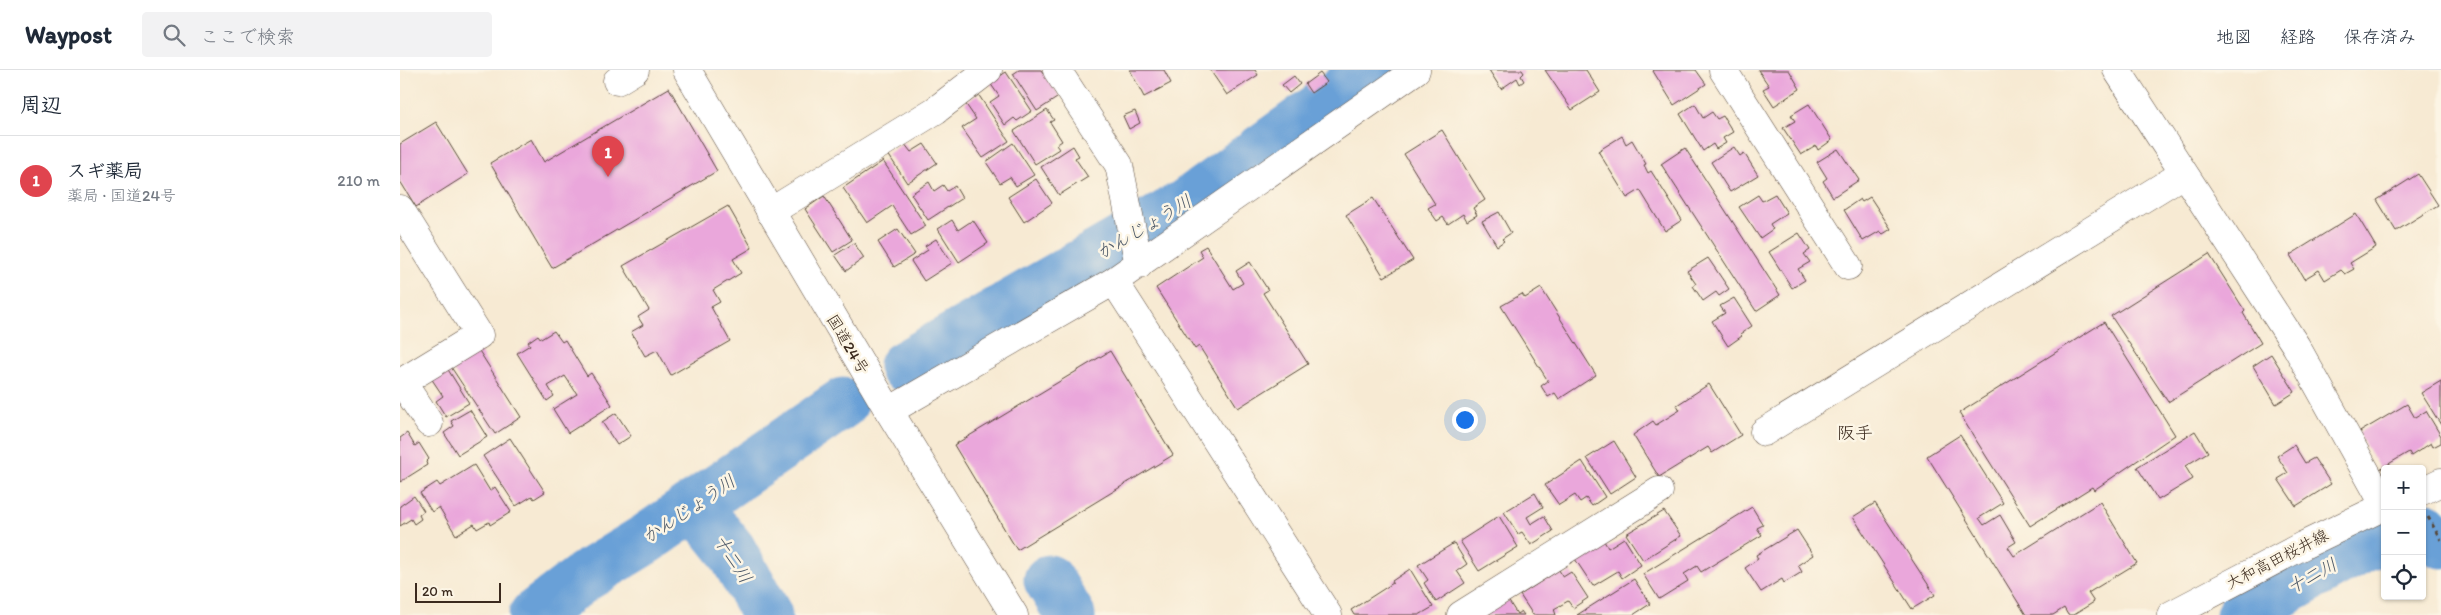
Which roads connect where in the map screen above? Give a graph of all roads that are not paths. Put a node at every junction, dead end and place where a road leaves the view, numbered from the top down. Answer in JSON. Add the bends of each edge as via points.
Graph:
{"nodes":[{"id":1,"x":687,"y":70,"type":"edge"},
{"id":2,"x":988,"y":70,"type":"edge"},
{"id":3,"x":1058,"y":70,"type":"edge"},
{"id":4,"x":1416,"y":70,"type":"edge"},
{"id":5,"x":1722,"y":70,"type":"edge"},
{"id":6,"x":2117,"y":70,"type":"edge"},
{"id":7,"x":2183,"y":174,"type":"junction"},
{"id":8,"x":400,"y":209,"type":"edge"},
{"id":9,"x":770,"y":212,"type":"junction"},
{"id":10,"x":1137,"y":258,"type":"junction"},
{"id":11,"x":1848,"y":266,"type":"dead end"},
{"id":12,"x":1114,"y":281,"type":"junction"},
{"id":13,"x":889,"y":411,"type":"junction"},
{"id":14,"x":429,"y":423,"type":"dead end"},
{"id":15,"x":1764,"y":432,"type":"dead end"},
{"id":16,"x":2441,"y":482,"type":"edge"},
{"id":17,"x":1659,"y":491,"type":"dead end"},
{"id":18,"x":2381,"y":499,"type":"edge"},
{"id":19,"x":2426,"y":503,"type":"edge"},
{"id":20,"x":2381,"y":508,"type":"edge"},
{"id":21,"x":1014,"y":615,"type":"edge"},
{"id":22,"x":1328,"y":615,"type":"edge"},
{"id":23,"x":1461,"y":615,"type":"edge"},
{"id":24,"x":2171,"y":615,"type":"edge"}],
"edges":[{"from":1,"to":9,"type":"main road","name":"国道24号"},
{"from":2,"to":9,"type":"main road","via":[[936,110]]},
{"from":3,"to":10,"type":"main road","via":[[1119,165]]},
{"from":4,"to":10,"type":"main road"},
{"from":5,"to":11,"type":"main road"},
{"from":6,"to":7,"type":"main road"},
{"from":7,"to":15,"type":"main road"},
{"from":7,"to":18,"type":"main road","via":[[2296,346]]},
{"from":8,"to":14,"type":"main road","via":[[479,335],[402,382]]},
{"from":9,"to":13,"type":"main road","name":"国道24号"},
{"from":10,"to":12,"type":"main road"},
{"from":12,"to":13,"type":"main road"},
{"from":12,"to":22,"type":"main road"},
{"from":13,"to":21,"type":"main road","name":"国道24号"},
{"from":16,"to":19,"type":"main road"},
{"from":17,"to":23,"type":"main road"},
{"from":20,"to":24,"type":"main road","name":"大和高田桜井線"}]}
